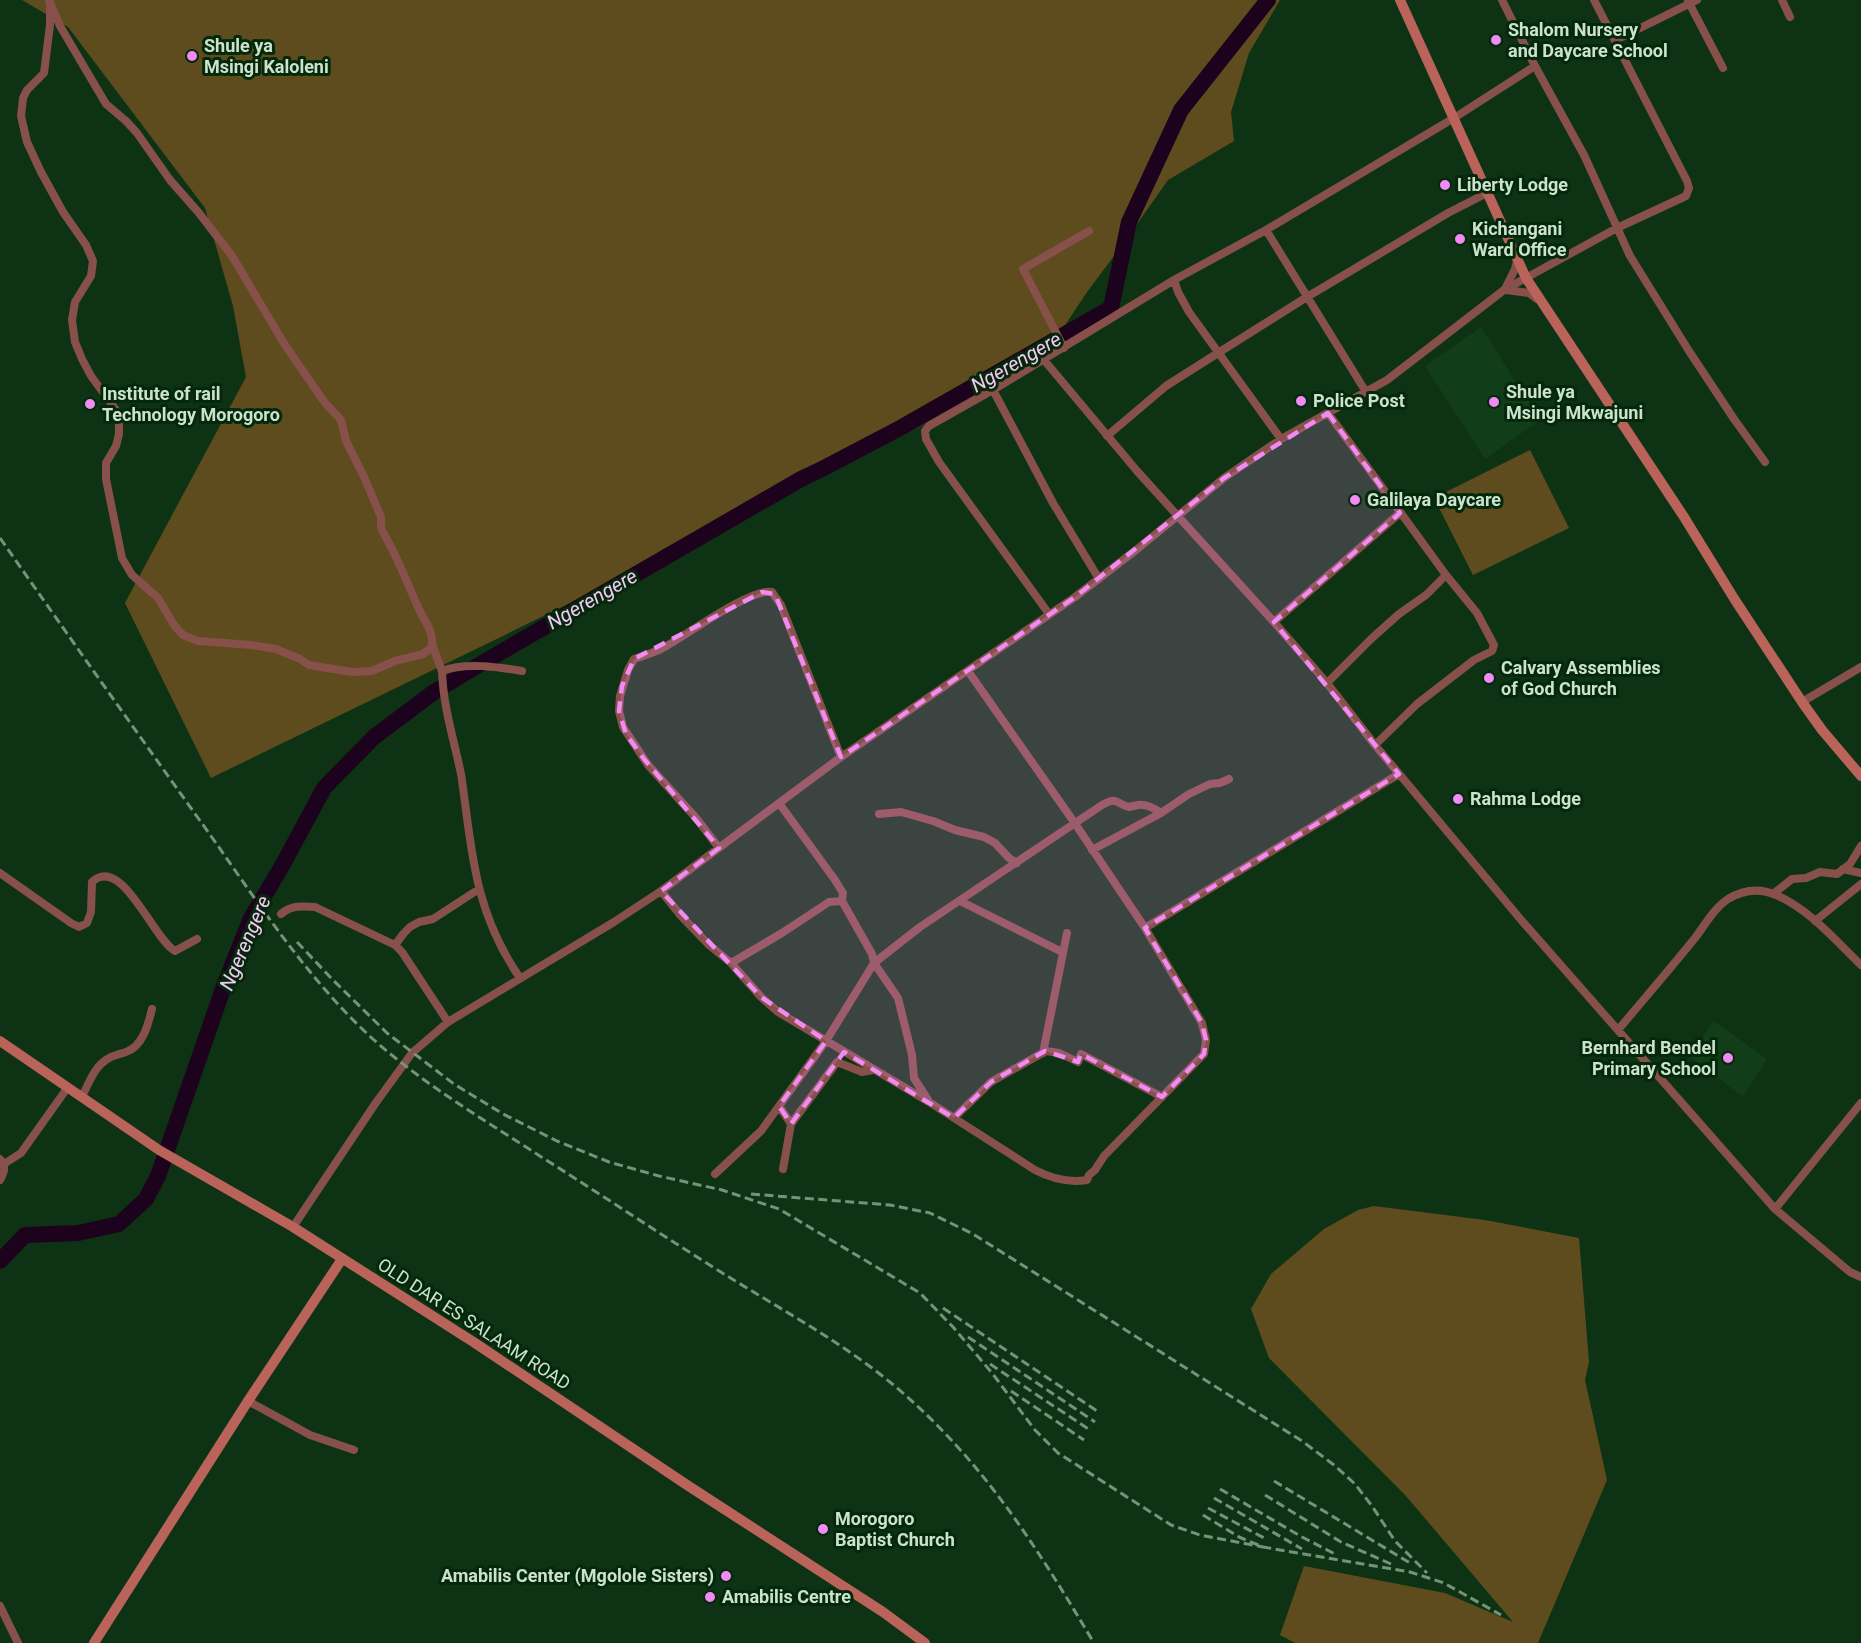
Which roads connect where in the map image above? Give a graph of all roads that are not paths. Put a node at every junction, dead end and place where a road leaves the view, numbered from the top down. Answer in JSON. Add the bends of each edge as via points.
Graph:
{"nodes":[{"id":1,"x":1400,"y":0,"type":"edge"},
{"id":2,"x":1502,"y":0,"type":"edge"},
{"id":3,"x":1594,"y":0,"type":"edge"},
{"id":4,"x":1782,"y":0,"type":"edge"},
{"id":5,"x":1691,"y":1,"type":"edge"},
{"id":6,"x":50,"y":2,"type":"edge"},
{"id":7,"x":1790,"y":17,"type":"dead end"},
{"id":8,"x":1616,"y":40,"type":"junction"},
{"id":9,"x":1534,"y":66,"type":"junction"},
{"id":10,"x":1723,"y":68,"type":"dead end"},
{"id":11,"x":1454,"y":118,"type":"junction"},
{"id":12,"x":1487,"y":193,"type":"junction"},
{"id":13,"x":1617,"y":228,"type":"junction"},
{"id":14,"x":1266,"y":230,"type":"junction"},
{"id":15,"x":1089,"y":231,"type":"dead end"},
{"id":16,"x":1517,"y":261,"type":"junction"},
{"id":17,"x":1526,"y":278,"type":"junction"},
{"id":18,"x":1174,"y":280,"type":"junction"},
{"id":19,"x":1504,"y":290,"type":"junction"},
{"id":20,"x":1307,"y":297,"type":"junction"},
{"id":21,"x":1539,"y":300,"type":"junction"},
{"id":22,"x":1064,"y":348,"type":"junction"},
{"id":23,"x":1218,"y":353,"type":"junction"},
{"id":24,"x":1044,"y":360,"type":"junction"},
{"id":25,"x":993,"y":390,"type":"junction"},
{"id":26,"x":1366,"y":392,"type":"junction"},
{"id":27,"x":1328,"y":413,"type":"junction"},
{"id":28,"x":1107,"y":436,"type":"junction"},
{"id":29,"x":1281,"y":438,"type":"junction"},
{"id":30,"x":1765,"y":462,"type":"dead end"},
{"id":31,"x":1400,"y":513,"type":"junction"},
{"id":32,"x":1178,"y":514,"type":"junction"},
{"id":33,"x":1446,"y":575,"type":"junction"},
{"id":34,"x":1099,"y":579,"type":"junction"},
{"id":35,"x":1049,"y":614,"type":"junction"},
{"id":36,"x":1274,"y":622,"type":"junction"},
{"id":37,"x":432,"y":644,"type":"junction"},
{"id":38,"x":1861,"y":667,"type":"edge"},
{"id":39,"x":442,"y":671,"type":"junction"},
{"id":40,"x":522,"y":671,"type":"dead end"},
{"id":41,"x":968,"y":671,"type":"junction"},
{"id":42,"x":1327,"y":683,"type":"junction"},
{"id":43,"x":1802,"y":702,"type":"junction"},
{"id":44,"x":1375,"y":745,"type":"junction"},
{"id":45,"x":841,"y":758,"type":"junction"},
{"id":46,"x":1399,"y":774,"type":"junction"},
{"id":47,"x":1861,"y":776,"type":"edge"},
{"id":48,"x":1229,"y":778,"type":"dead end"},
{"id":49,"x":780,"y":803,"type":"junction"},
{"id":50,"x":879,"y":813,"type":"dead end"},
{"id":51,"x":1161,"y":813,"type":"junction"},
{"id":52,"x":1074,"y":822,"type":"junction"},
{"id":53,"x":1861,"y":846,"type":"edge"},
{"id":54,"x":719,"y":848,"type":"junction"},
{"id":55,"x":1092,"y":850,"type":"junction"},
{"id":56,"x":1017,"y":863,"type":"junction"},
{"id":57,"x":1843,"y":869,"type":"junction"},
{"id":58,"x":0,"y":873,"type":"edge"},
{"id":59,"x":1861,"y":873,"type":"edge"},
{"id":60,"x":1861,"y":884,"type":"edge"},
{"id":61,"x":479,"y":889,"type":"junction"},
{"id":62,"x":661,"y":891,"type":"junction"},
{"id":63,"x":1773,"y":894,"type":"junction"},
{"id":64,"x":842,"y":901,"type":"junction"},
{"id":65,"x":960,"y":901,"type":"junction"},
{"id":66,"x":281,"y":914,"type":"dead end"},
{"id":67,"x":1815,"y":921,"type":"junction"},
{"id":68,"x":1145,"y":928,"type":"junction"},
{"id":69,"x":1067,"y":933,"type":"dead end"},
{"id":70,"x":197,"y":939,"type":"dead end"},
{"id":71,"x":395,"y":945,"type":"junction"},
{"id":72,"x":1062,"y":952,"type":"junction"},
{"id":73,"x":731,"y":963,"type":"junction"},
{"id":74,"x":874,"y":963,"type":"junction"},
{"id":75,"x":1861,"y":965,"type":"edge"},
{"id":76,"x":520,"y":978,"type":"junction"},
{"id":77,"x":153,"y":1009,"type":"dead end"},
{"id":78,"x":448,"y":1022,"type":"junction"},
{"id":79,"x":1618,"y":1029,"type":"junction"},
{"id":80,"x":0,"y":1041,"type":"edge"},
{"id":81,"x":826,"y":1041,"type":"junction"},
{"id":82,"x":844,"y":1052,"type":"junction"},
{"id":83,"x":1043,"y":1053,"type":"junction"},
{"id":84,"x":837,"y":1062,"type":"junction"},
{"id":85,"x":873,"y":1070,"type":"junction"},
{"id":86,"x":68,"y":1088,"type":"junction"},
{"id":87,"x":82,"y":1096,"type":"junction"},
{"id":88,"x":1162,"y":1097,"type":"junction"},
{"id":89,"x":929,"y":1102,"type":"junction"},
{"id":90,"x":1861,"y":1103,"type":"edge"},
{"id":91,"x":779,"y":1106,"type":"junction"},
{"id":92,"x":954,"y":1118,"type":"junction"},
{"id":93,"x":791,"y":1124,"type":"junction"},
{"id":94,"x":2,"y":1161,"type":"edge"},
{"id":95,"x":783,"y":1169,"type":"dead end"},
{"id":96,"x":715,"y":1174,"type":"dead end"},
{"id":97,"x":0,"y":1179,"type":"edge"},
{"id":98,"x":1775,"y":1209,"type":"junction"},
{"id":99,"x":293,"y":1227,"type":"junction"},
{"id":100,"x":342,"y":1259,"type":"junction"},
{"id":101,"x":1861,"y":1277,"type":"edge"},
{"id":102,"x":248,"y":1401,"type":"junction"},
{"id":103,"x":354,"y":1450,"type":"dead end"},
{"id":104,"x":0,"y":1606,"type":"edge"},
{"id":105,"x":18,"y":1643,"type":"edge"},
{"id":106,"x":94,"y":1643,"type":"edge"},
{"id":107,"x":925,"y":1643,"type":"edge"}],
"edges":[{"from":1,"to":11,"type":"street"},
{"from":2,"to":9,"type":"street"},
{"from":3,"to":8,"type":"street"},
{"from":4,"to":7,"type":"street"},
{"from":5,"to":8,"type":"street"},
{"from":5,"to":10,"type":"street"},
{"from":6,"to":37,"type":"street","via":[[106,104],[137,133],[232,256],[285,345],[340,420],[381,517],[381,527],[430,630]]},
{"from":6,"to":37,"type":"street","via":[[44,74],[27,90],[21,116],[27,142],[41,172],[93,261],[91,276],[75,302],[72,320],[82,359],[116,410],[119,434],[106,463],[106,479],[122,558],[132,575],[158,598],[183,635],[198,641],[276,649],[309,665],[352,672],[372,671],[423,654]]},
{"from":8,"to":13,"type":"street","via":[[1689,188],[1684,197]]},
{"from":9,"to":11,"type":"street"},
{"from":9,"to":13,"type":"street","via":[[1584,155]]},
{"from":11,"to":12,"type":"street"},
{"from":11,"to":14,"type":"street"},
{"from":12,"to":16,"type":"street"},
{"from":12,"to":20,"type":"street"},
{"from":13,"to":17,"type":"street"},
{"from":13,"to":30,"type":"street","via":[[1689,351]]},
{"from":14,"to":18,"type":"street"},
{"from":14,"to":20,"type":"street"},
{"from":15,"to":22,"type":"street","via":[[1023,269]]},
{"from":16,"to":17,"type":"street"},
{"from":16,"to":19,"type":"street"},
{"from":17,"to":19,"type":"street"},
{"from":17,"to":21,"type":"street"},
{"from":18,"to":22,"type":"street"},
{"from":18,"to":23,"type":"street"},
{"from":19,"to":21,"type":"street","via":[[1529,293]]},
{"from":19,"to":26,"type":"street","via":[[1421,356]]},
{"from":20,"to":23,"type":"street"},
{"from":20,"to":26,"type":"street"},
{"from":21,"to":43,"type":"street"},
{"from":22,"to":24,"type":"street"},
{"from":23,"to":28,"type":"street","via":[[1166,386]]},
{"from":23,"to":29,"type":"street"},
{"from":24,"to":25,"type":"street"},
{"from":24,"to":28,"type":"street"},
{"from":25,"to":34,"type":"street","via":[[1047,493]]},
{"from":25,"to":35,"type":"street","via":[[929,426],[926,439]]},
{"from":26,"to":27,"type":"street"},
{"from":27,"to":29,"type":"street"},
{"from":27,"to":31,"type":"street"},
{"from":28,"to":32,"type":"street"},
{"from":29,"to":32,"type":"street"},
{"from":31,"to":33,"type":"street"},
{"from":31,"to":36,"type":"street"},
{"from":32,"to":34,"type":"street"},
{"from":32,"to":36,"type":"street"},
{"from":33,"to":42,"type":"street","via":[[1371,639]]},
{"from":33,"to":44,"type":"street","via":[[1477,613],[1494,647],[1417,704]]},
{"from":34,"to":35,"type":"street"},
{"from":35,"to":41,"type":"street"},
{"from":36,"to":42,"type":"street"},
{"from":37,"to":39,"type":"street"},
{"from":38,"to":43,"type":"street"},
{"from":39,"to":40,"type":"street","via":[[486,665]]},
{"from":39,"to":61,"type":"street","via":[[442,692]]},
{"from":41,"to":45,"type":"street"},
{"from":41,"to":52,"type":"street"},
{"from":42,"to":44,"type":"street"},
{"from":43,"to":47,"type":"street"},
{"from":44,"to":46,"type":"street"},
{"from":45,"to":49,"type":"street"},
{"from":45,"to":54,"type":"street","via":[[781,605],[772,592],[762,592],[660,650],[634,659],[620,696],[623,727],[648,765]]},
{"from":46,"to":68,"type":"street"},
{"from":46,"to":79,"type":"street","via":[[1529,930]]},
{"from":48,"to":51,"type":"street","via":[[1189,794]]},
{"from":49,"to":54,"type":"street"},
{"from":49,"to":64,"type":"street","via":[[833,877],[843,893]]},
{"from":50,"to":56,"type":"street","via":[[901,812],[984,837]]},
{"from":51,"to":52,"type":"street","via":[[1147,806],[1129,807],[1110,800]]},
{"from":51,"to":55,"type":"street"},
{"from":52,"to":55,"type":"street"},
{"from":52,"to":56,"type":"street"},
{"from":53,"to":57,"type":"street"},
{"from":54,"to":62,"type":"street"},
{"from":55,"to":68,"type":"street"},
{"from":56,"to":65,"type":"street"},
{"from":57,"to":59,"type":"street"},
{"from":57,"to":63,"type":"street","via":[[1837,874],[1820,872],[1792,879]]},
{"from":58,"to":70,"type":"street","via":[[79,927],[87,923],[91,912],[92,882],[104,876],[115,878],[169,947],[175,951]]},
{"from":60,"to":67,"type":"street"},
{"from":61,"to":71,"type":"street","via":[[433,919],[410,927]]},
{"from":61,"to":76,"type":"street","via":[[493,928]]},
{"from":62,"to":73,"type":"street","via":[[681,916]]},
{"from":62,"to":76,"type":"street"},
{"from":63,"to":67,"type":"street"},
{"from":63,"to":79,"type":"street","via":[[1752,890],[1726,901]]},
{"from":64,"to":73,"type":"street","via":[[830,902]]},
{"from":64,"to":74,"type":"street"},
{"from":65,"to":72,"type":"street"},
{"from":65,"to":74,"type":"street"},
{"from":66,"to":71,"type":"street","via":[[290,908],[315,907]]},
{"from":67,"to":75,"type":"street"},
{"from":68,"to":88,"type":"street","via":[[1202,1023],[1206,1040],[1204,1054]]},
{"from":69,"to":72,"type":"street"},
{"from":71,"to":78,"type":"street"},
{"from":72,"to":83,"type":"street"},
{"from":73,"to":81,"type":"street","via":[[778,1012]]},
{"from":74,"to":81,"type":"street"},
{"from":74,"to":89,"type":"street","via":[[898,998],[914,1078]]},
{"from":76,"to":78,"type":"street"},
{"from":77,"to":87,"type":"street","via":[[135,1047],[101,1063]]},
{"from":78,"to":99,"type":"street","via":[[408,1059]]},
{"from":79,"to":98,"type":"street"},
{"from":80,"to":86,"type":"street","name":"OLD DAR ES SALAAM ROAD"},
{"from":81,"to":82,"type":"street"},
{"from":81,"to":91,"type":"street"},
{"from":82,"to":84,"type":"street"},
{"from":82,"to":85,"type":"street"},
{"from":83,"to":88,"type":"street","via":[[1059,1053],[1078,1062],[1082,1054]]},
{"from":83,"to":92,"type":"street","via":[[991,1082]]},
{"from":84,"to":85,"type":"street","via":[[862,1072]]},
{"from":84,"to":93,"type":"street"},
{"from":85,"to":89,"type":"street"},
{"from":86,"to":87,"type":"street","name":"OLD DAR ES SALAAM ROAD"},
{"from":86,"to":94,"type":"street","via":[[21,1153]]},
{"from":87,"to":99,"type":"street","name":"OLD DAR ES SALAAM ROAD","via":[[159,1150]]},
{"from":88,"to":92,"type":"street","via":[[1104,1156],[1087,1180],[1061,1180],[1044,1175]]},
{"from":89,"to":92,"type":"street"},
{"from":90,"to":98,"type":"street"},
{"from":91,"to":93,"type":"street"},
{"from":91,"to":96,"type":"street","via":[[761,1131]]},
{"from":93,"to":95,"type":"street"},
{"from":94,"to":97,"type":"street","via":[[5,1170]]},
{"from":98,"to":101,"type":"street"},
{"from":99,"to":100,"type":"street","name":"OLD DAR ES SALAAM ROAD"},
{"from":100,"to":102,"type":"street"},
{"from":100,"to":107,"type":"street","name":"OLD DAR ES SALAAM ROAD","via":[[475,1343]]},
{"from":102,"to":103,"type":"street","via":[[310,1435]]},
{"from":102,"to":106,"type":"street"},
{"from":104,"to":105,"type":"street"}]}
